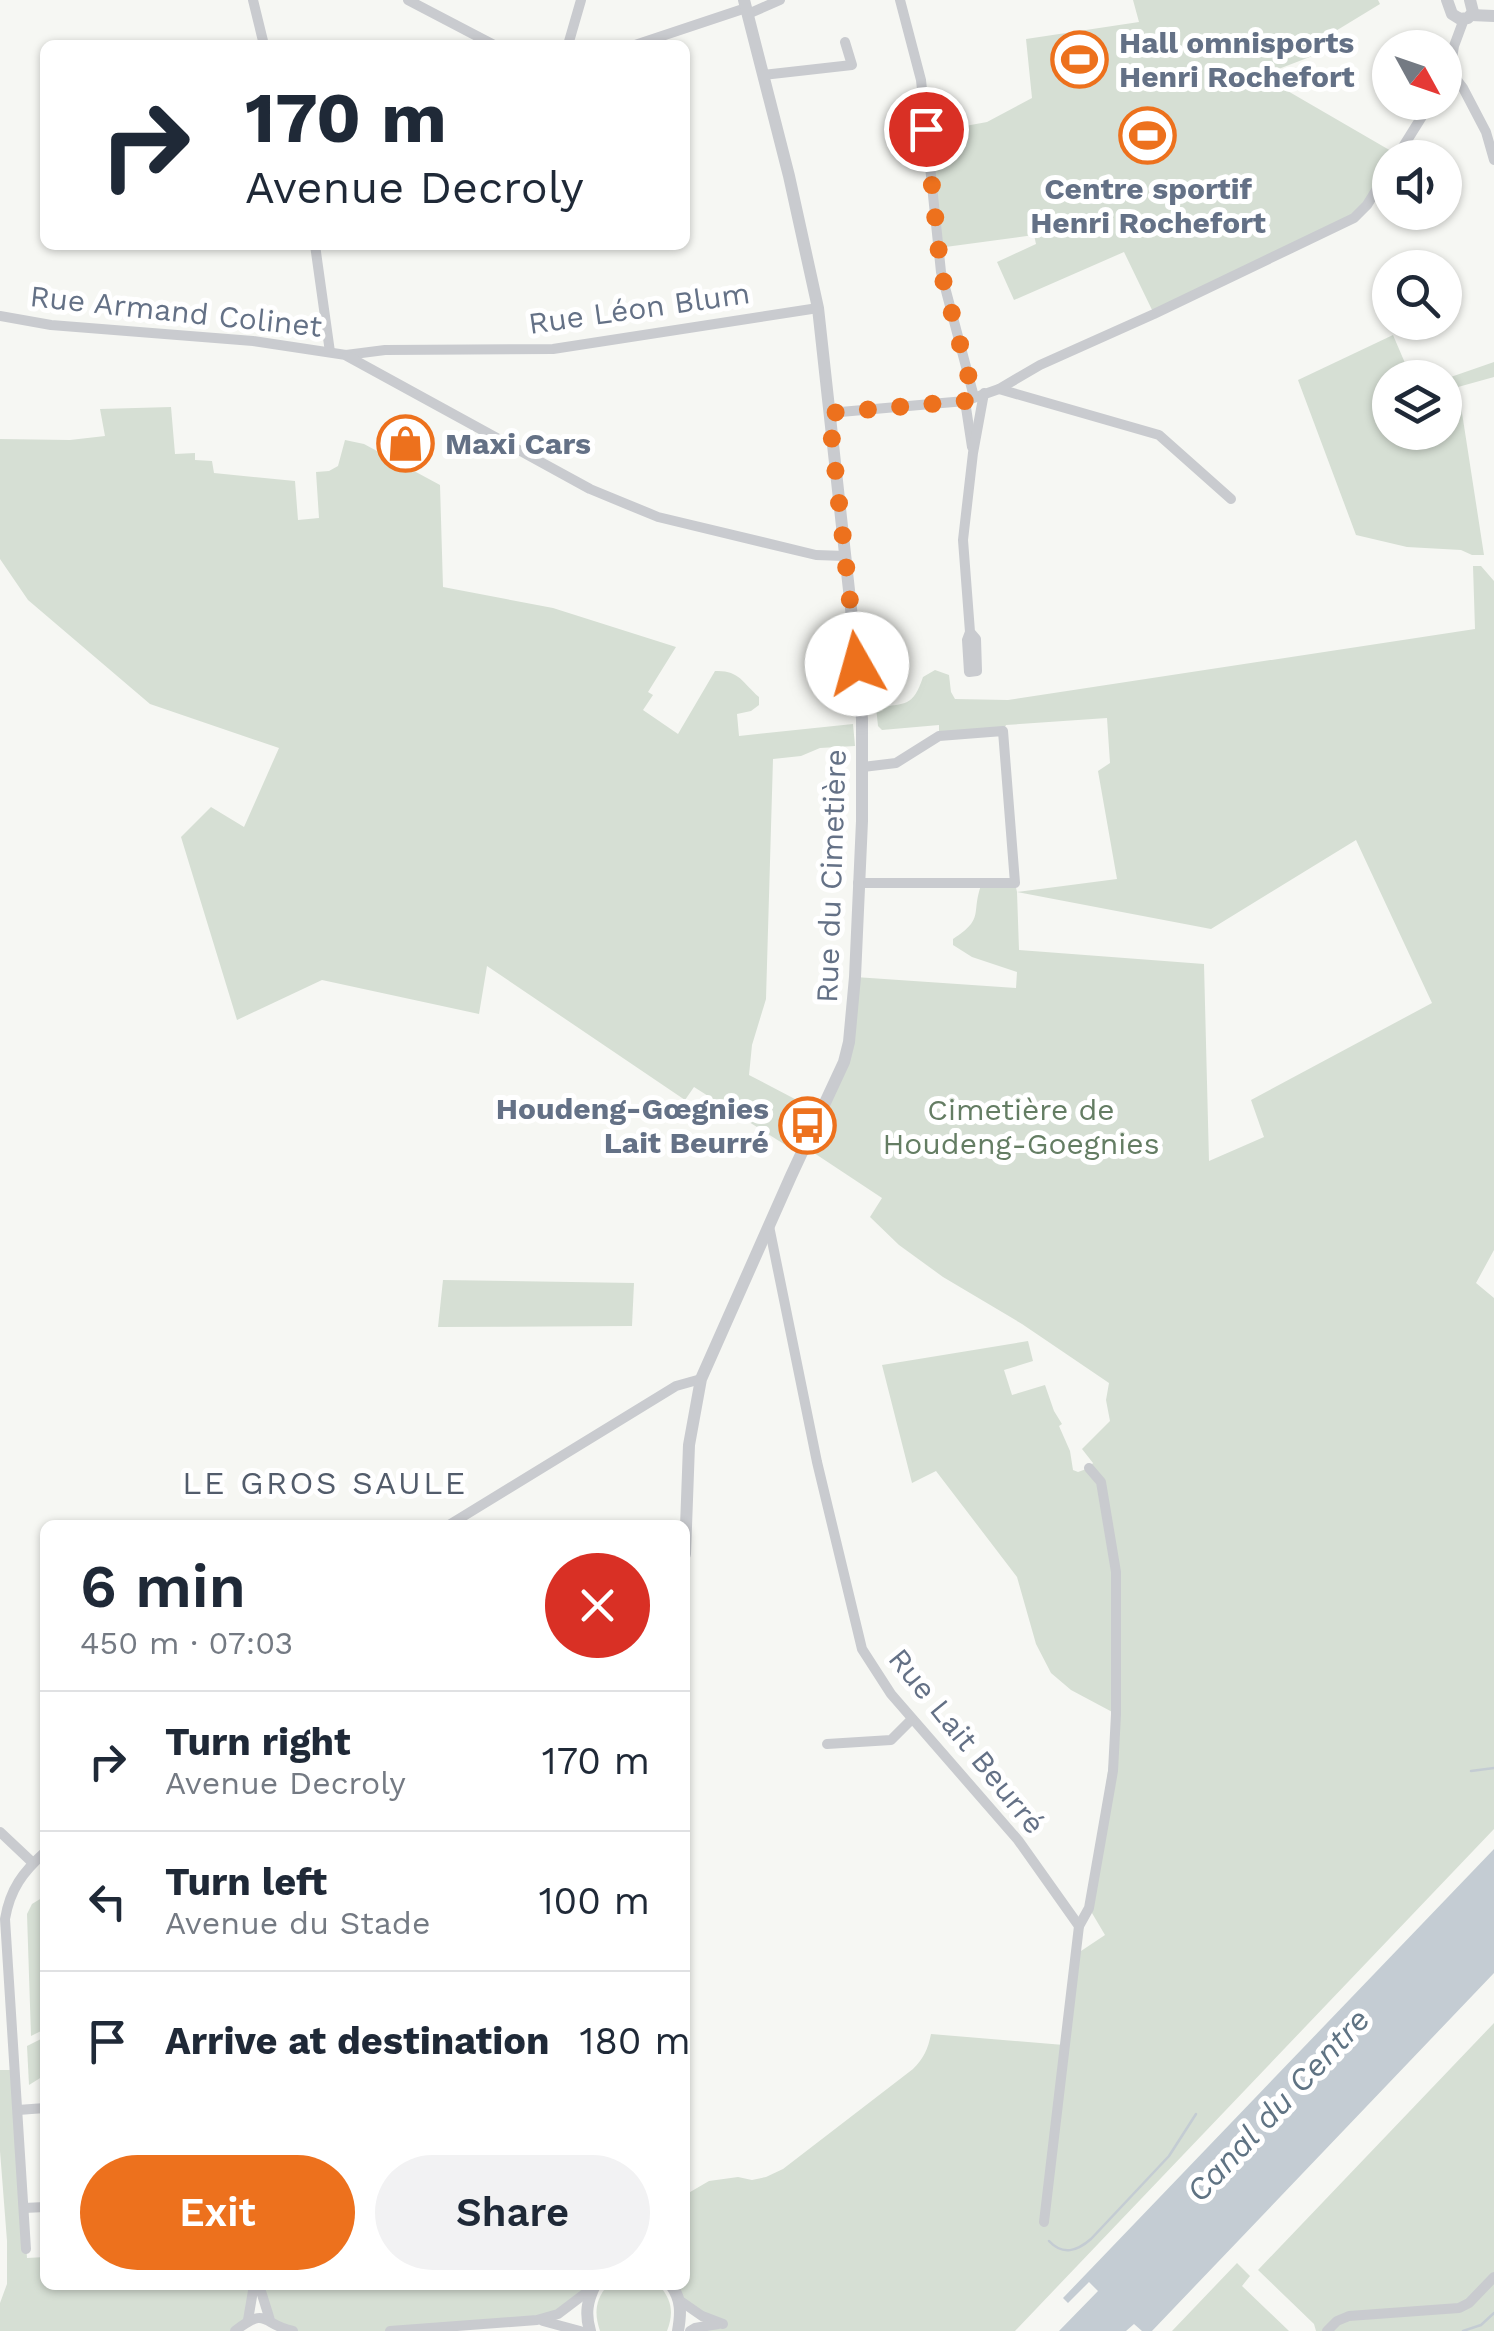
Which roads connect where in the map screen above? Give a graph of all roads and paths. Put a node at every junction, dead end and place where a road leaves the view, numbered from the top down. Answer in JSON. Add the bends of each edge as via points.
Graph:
{"nodes":[{"id":1,"x":254,"y":0,"type":"edge"},
{"id":2,"x":408,"y":0,"type":"edge"},
{"id":3,"x":580,"y":0,"type":"edge"},
{"id":4,"x":780,"y":0,"type":"edge"},
{"id":5,"x":900,"y":0,"type":"edge"},
{"id":6,"x":1450,"y":5,"type":"edge"},
{"id":7,"x":746,"y":7,"type":"edge"},
{"id":8,"x":1469,"y":10,"type":"edge"},
{"id":9,"x":1494,"y":13,"type":"edge"},
{"id":10,"x":1452,"y":30,"type":"edge"},
{"id":11,"x":263,"y":40,"type":"edge"},
{"id":12,"x":484,"y":40,"type":"edge"},
{"id":13,"x":569,"y":40,"type":"edge"},
{"id":14,"x":650,"y":40,"type":"edge"},
{"id":15,"x":846,"y":42,"type":"dead end"},
{"id":16,"x":763,"y":75,"type":"junction"},
{"id":17,"x":1462,"y":87,"type":"edge"},
{"id":18,"x":1494,"y":160,"type":"edge"},
{"id":19,"x":1372,"y":197,"type":"edge"},
{"id":20,"x":316,"y":250,"type":"edge"},
{"id":21,"x":818,"y":308,"type":"junction"},
{"id":22,"x":0,"y":316,"type":"edge"},
{"id":23,"x":330,"y":352,"type":"junction"},
{"id":24,"x":346,"y":355,"type":"junction"},
{"id":25,"x":999,"y":389,"type":"junction"},
{"id":26,"x":974,"y":397,"type":"junction"},
{"id":27,"x":829,"y":413,"type":"junction"},
{"id":28,"x":973,"y":453,"type":"junction"},
{"id":29,"x":1230,"y":498,"type":"dead end"},
{"id":30,"x":845,"y":556,"type":"junction"},
{"id":31,"x":973,"y":672,"type":"dead end"},
{"id":32,"x":863,"y":766,"type":"junction"},
{"id":33,"x":858,"y":883,"type":"junction"},
{"id":34,"x":769,"y":1225,"type":"junction"},
{"id":35,"x":701,"y":1379,"type":"junction"},
{"id":36,"x":1089,"y":1468,"type":"dead end"},
{"id":37,"x":457,"y":1520,"type":"edge"},
{"id":38,"x":686,"y":1520,"type":"edge"},
{"id":39,"x":912,"y":1719,"type":"junction"},
{"id":40,"x":827,"y":1744,"type":"dead end"},
{"id":41,"x":0,"y":1832,"type":"edge"},
{"id":42,"x":40,"y":1857,"type":"edge"},
{"id":43,"x":33,"y":1863,"type":"junction"},
{"id":44,"x":1079,"y":1926,"type":"junction"},
{"id":45,"x":40,"y":2108,"type":"edge"},
{"id":46,"x":18,"y":2110,"type":"junction"},
{"id":47,"x":40,"y":2207,"type":"edge"},
{"id":48,"x":24,"y":2208,"type":"junction"},
{"id":49,"x":1044,"y":2222,"type":"dead end"},
{"id":50,"x":26,"y":2248,"type":"dead end"},
{"id":51,"x":1494,"y":2277,"type":"edge"},
{"id":52,"x":254,"y":2290,"type":"edge"},
{"id":53,"x":258,"y":2290,"type":"edge"},
{"id":54,"x":589,"y":2290,"type":"edge"},
{"id":55,"x":593,"y":2290,"type":"edge"},
{"id":56,"x":674,"y":2290,"type":"edge"},
{"id":57,"x":679,"y":2300,"type":"junction"},
{"id":58,"x":537,"y":2320,"type":"junction"},
{"id":59,"x":276,"y":2327,"type":"edge"},
{"id":60,"x":240,"y":2328,"type":"edge"},
{"id":61,"x":293,"y":2331,"type":"edge"},
{"id":62,"x":390,"y":2331,"type":"edge"},
{"id":63,"x":580,"y":2331,"type":"edge"},
{"id":64,"x":590,"y":2331,"type":"edge"},
{"id":65,"x":678,"y":2331,"type":"edge"},
{"id":66,"x":690,"y":2331,"type":"edge"},
{"id":67,"x":1327,"y":2331,"type":"edge"}],
"edges":[{"from":1,"to":11,"type":"street"},
{"from":2,"to":12,"type":"street"},
{"from":3,"to":13,"type":"street"},
{"from":4,"to":7,"type":"street"},
{"from":5,"to":26,"type":"street","via":[[922,80],[941,272]]},
{"from":6,"to":8,"type":"street","via":[[1457,19]]},
{"from":6,"to":10,"type":"street"},
{"from":7,"to":14,"type":"street"},
{"from":7,"to":16,"type":"street","name":"Rue du Cimetière"},
{"from":8,"to":9,"type":"street"},
{"from":15,"to":16,"type":"street","via":[[852,65]]},
{"from":16,"to":21,"type":"street","name":"Rue du Cimetière"},
{"from":17,"to":18,"type":"street"},
{"from":19,"to":25,"type":"street","via":[[1354,218]]},
{"from":20,"to":23,"type":"street"},
{"from":21,"to":24,"type":"street","name":"Rue Léon Blum","via":[[553,349]]},
{"from":21,"to":27,"type":"street","name":"Rue du Cimetière"},
{"from":22,"to":23,"type":"street","name":"Rue Armand Colinet"},
{"from":23,"to":24,"type":"street","name":"Rue Armand Colinet"},
{"from":24,"to":30,"type":"street","via":[[636,510],[816,555]]},
{"from":25,"to":26,"type":"street"},
{"from":25,"to":29,"type":"street","via":[[1159,434]]},
{"from":26,"to":27,"type":"street"},
{"from":26,"to":28,"type":"street"},
{"from":26,"to":28,"type":"street"},
{"from":27,"to":30,"type":"street","name":"Rue du Cimetière"},
{"from":28,"to":31,"type":"street","via":[[964,540]]},
{"from":30,"to":32,"type":"street","name":"Rue du Cimetière"},
{"from":32,"to":33,"type":"street","name":"Rue du Cimetière"},
{"from":32,"to":33,"type":"street","via":[[896,762],[939,736],[1003,731],[1015,883]]},
{"from":33,"to":34,"type":"street","name":"Rue du Cimetière","via":[[844,1062]]},
{"from":34,"to":35,"type":"street","name":"Rue du Cimetière"},
{"from":34,"to":39,"type":"street","name":"Rue Lait Beurré","via":[[858,1636],[868,1661]]},
{"from":35,"to":37,"type":"street","via":[[676,1386]]},
{"from":35,"to":38,"type":"street","name":"Rue du Cimetière","via":[[688,1445]]},
{"from":36,"to":44,"type":"street","via":[[1100,1482],[1116,1572],[1116,1714],[1100,1849]]},
{"from":39,"to":40,"type":"street","via":[[890,1740]]},
{"from":39,"to":44,"type":"street","name":"Rue Lait Beurré","via":[[1018,1840]]},
{"from":41,"to":43,"type":"street"},
{"from":42,"to":43,"type":"street"},
{"from":43,"to":46,"type":"street","via":[[9,1896],[5,1919]]},
{"from":44,"to":49,"type":"street"},
{"from":45,"to":46,"type":"street"},
{"from":46,"to":48,"type":"street"},
{"from":47,"to":48,"type":"street"},
{"from":48,"to":50,"type":"street"},
{"from":51,"to":67,"type":"street","via":[[1460,2308],[1349,2316]]},
{"from":52,"to":60,"type":"street"},
{"from":53,"to":59,"type":"street"},
{"from":54,"to":58,"type":"street","via":[[558,2314]]},
{"from":55,"to":64,"type":"street","via":[[586,2315]]},
{"from":56,"to":57,"type":"street"},
{"from":57,"to":65,"type":"street"},
{"from":57,"to":66,"type":"street","via":[[723,2324]]},
{"from":58,"to":62,"type":"street"},
{"from":58,"to":63,"type":"street"},
{"from":59,"to":60,"type":"street","via":[[259,2318]]},
{"from":59,"to":61,"type":"street"}]}
